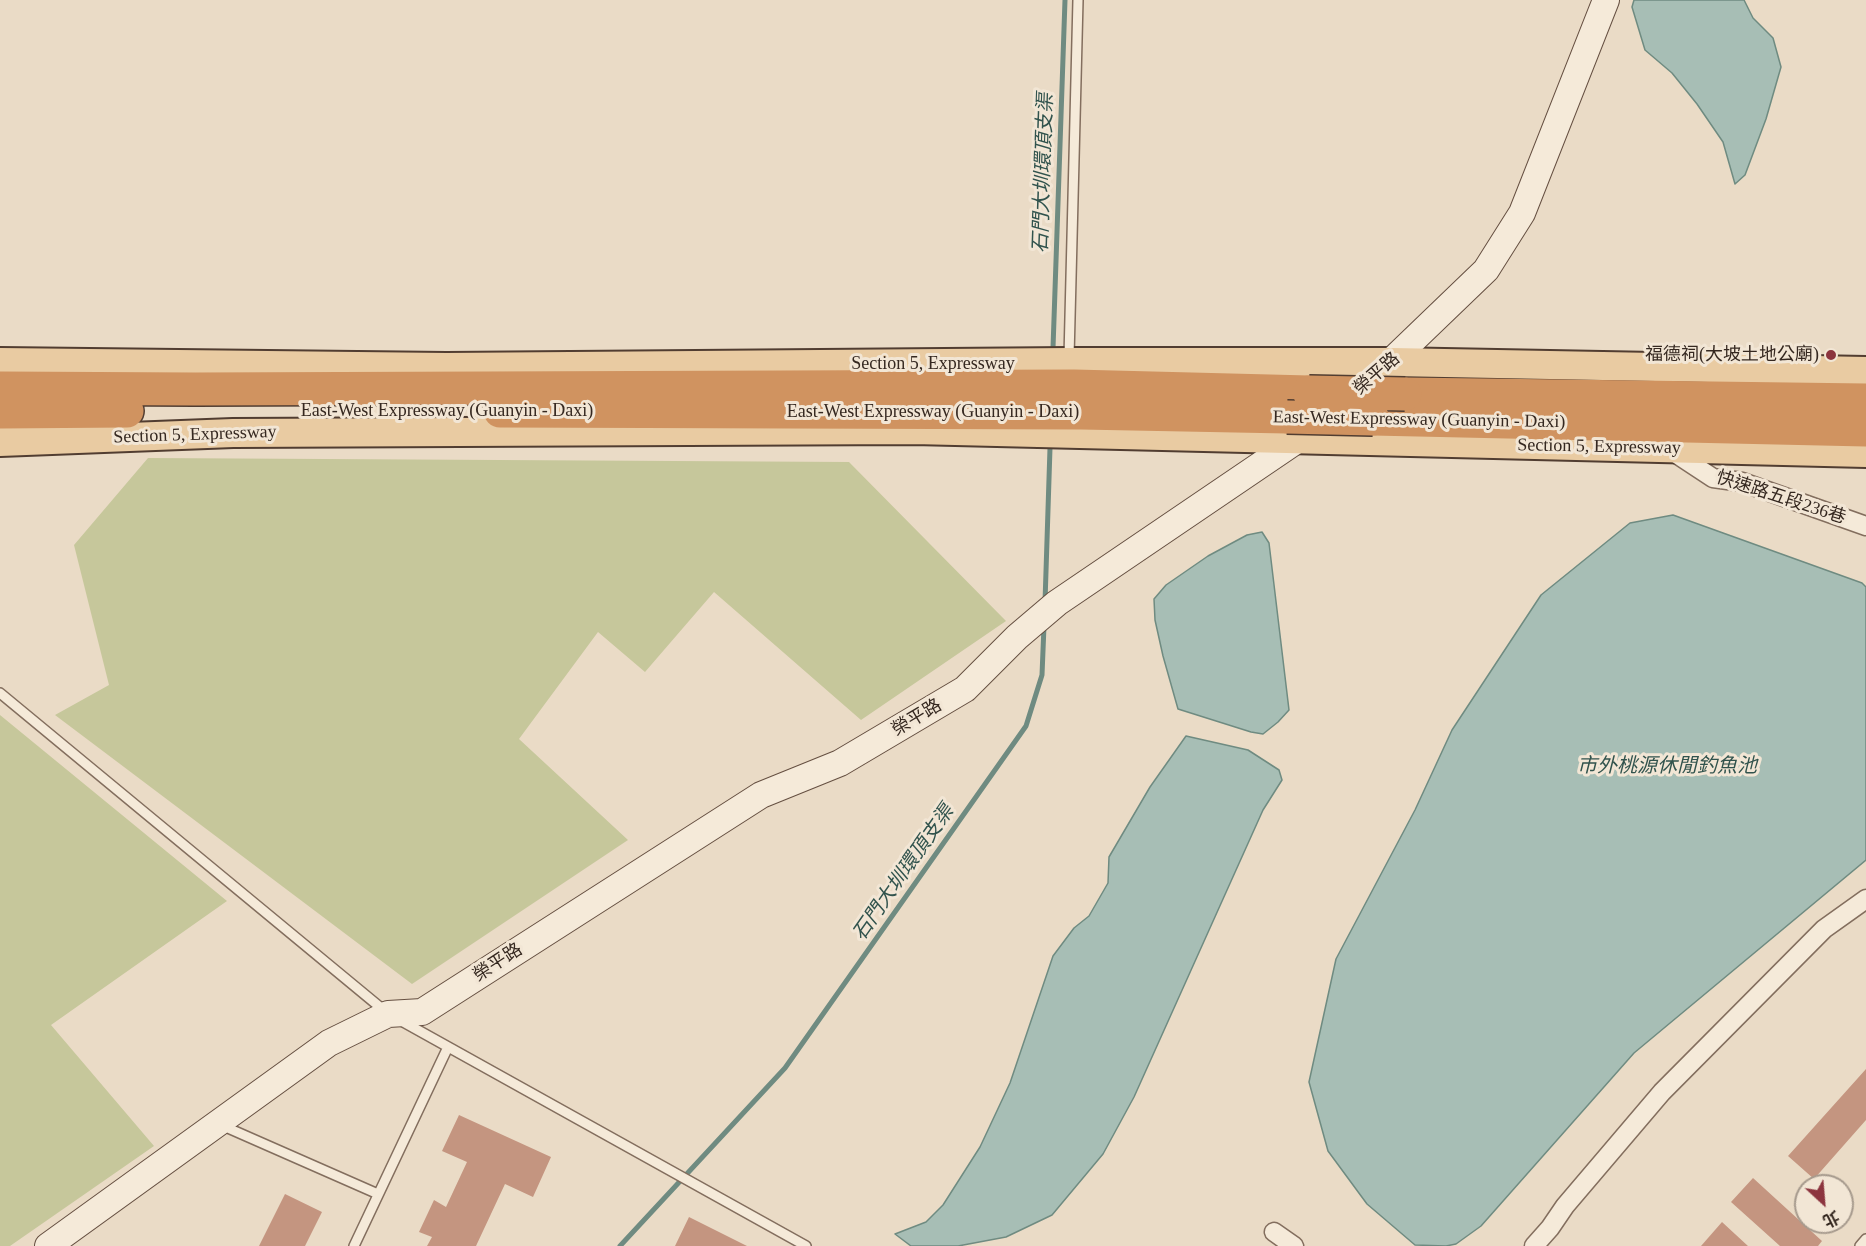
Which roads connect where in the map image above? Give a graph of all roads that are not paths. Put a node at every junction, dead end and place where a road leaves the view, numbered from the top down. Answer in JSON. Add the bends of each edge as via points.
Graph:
{"nodes":[{"id":1,"x":1078,"y":0,"type":"edge"},
{"id":2,"x":1606,"y":0,"type":"edge"},
{"id":3,"x":0,"y":362,"type":"edge"},
{"id":4,"x":1392,"y":362,"type":"junction"},
{"id":5,"x":1866,"y":371,"type":"edge"},
{"id":6,"x":0,"y":388,"type":"edge"},
{"id":7,"x":1055,"y":392,"type":"junction"},
{"id":8,"x":1866,"y":400,"type":"edge"},
{"id":9,"x":0,"y":412,"type":"edge"},
{"id":10,"x":1293,"y":428,"type":"junction"},
{"id":11,"x":1866,"y":429,"type":"edge"},
{"id":12,"x":0,"y":442,"type":"edge"},
{"id":13,"x":1668,"y":448,"type":"junction"},
{"id":14,"x":1866,"y":453,"type":"edge"},
{"id":15,"x":1866,"y":526,"type":"edge"},
{"id":16,"x":0,"y":693,"type":"edge"},
{"id":17,"x":1866,"y":898,"type":"edge"},
{"id":18,"x":388,"y":1014,"type":"junction"},
{"id":19,"x":448,"y":1047,"type":"junction"},
{"id":20,"x":217,"y":1124,"type":"junction"},
{"id":21,"x":378,"y":1194,"type":"junction"},
{"id":22,"x":1274,"y":1232,"type":"dead end"},
{"id":23,"x":1866,"y":1239,"type":"edge"},
{"id":24,"x":48,"y":1246,"type":"edge"},
{"id":25,"x":354,"y":1246,"type":"edge"},
{"id":26,"x":806,"y":1246,"type":"edge"},
{"id":27,"x":1294,"y":1246,"type":"edge"},
{"id":28,"x":1534,"y":1246,"type":"edge"},
{"id":29,"x":1860,"y":1246,"type":"edge"}],
"edges":[{"from":1,"to":7,"type":"lane"},
{"from":2,"to":4,"type":"street","name":"榮平路","via":[[1522,213],[1486,270]]},
{"from":3,"to":7,"type":"main road","name":"Section 5, Expressway","via":[[458,367]]},
{"from":4,"to":5,"type":"main road","name":"Section 5, Expressway"},
{"from":4,"to":7,"type":"main road","name":"Section 5, Expressway"},
{"from":4,"to":10,"type":"street","name":"榮平路"},
{"from":6,"to":7,"type":"highway","name":"East-West Expressway (Guanyin - Daxi)"},
{"from":7,"to":8,"type":"highway","name":"East-West Expressway (Guanyin - Daxi)","bridge":true},
{"from":7,"to":9,"type":"highway","name":"East-West Expressway (Guanyin - Daxi)"},
{"from":7,"to":10,"type":"highway","name":"East-West Expressway (Guanyin - Daxi)"},
{"from":10,"to":11,"type":"highway","name":"East-West Expressway (Guanyin - Daxi)","bridge":true},
{"from":10,"to":12,"type":"main road","name":"Section 5, Expressway","via":[[233,433]]},
{"from":10,"to":13,"type":"main road","name":"Section 5, Expressway"},
{"from":10,"to":18,"type":"street","name":"榮平路","via":[[1049,610],[965,689],[840,763],[761,795],[422,1012]]},
{"from":13,"to":14,"type":"main road","name":"Section 5, Expressway"},
{"from":13,"to":15,"type":"street","name":"快速路五段236巷","via":[[1713,478],[1742,482]]},
{"from":16,"to":18,"type":"lane"},
{"from":17,"to":28,"type":"street","via":[[1824,929],[1662,1092]]},
{"from":18,"to":19,"type":"lane"},
{"from":18,"to":20,"type":"street","name":"榮平路","via":[[329,1043]]},
{"from":19,"to":21,"type":"lane"},
{"from":19,"to":26,"type":"lane"},
{"from":20,"to":21,"type":"lane"},
{"from":20,"to":24,"type":"street","name":"榮平路"},
{"from":21,"to":25,"type":"lane"},
{"from":22,"to":27,"type":"street"},
{"from":23,"to":29,"type":"lane"}]}
